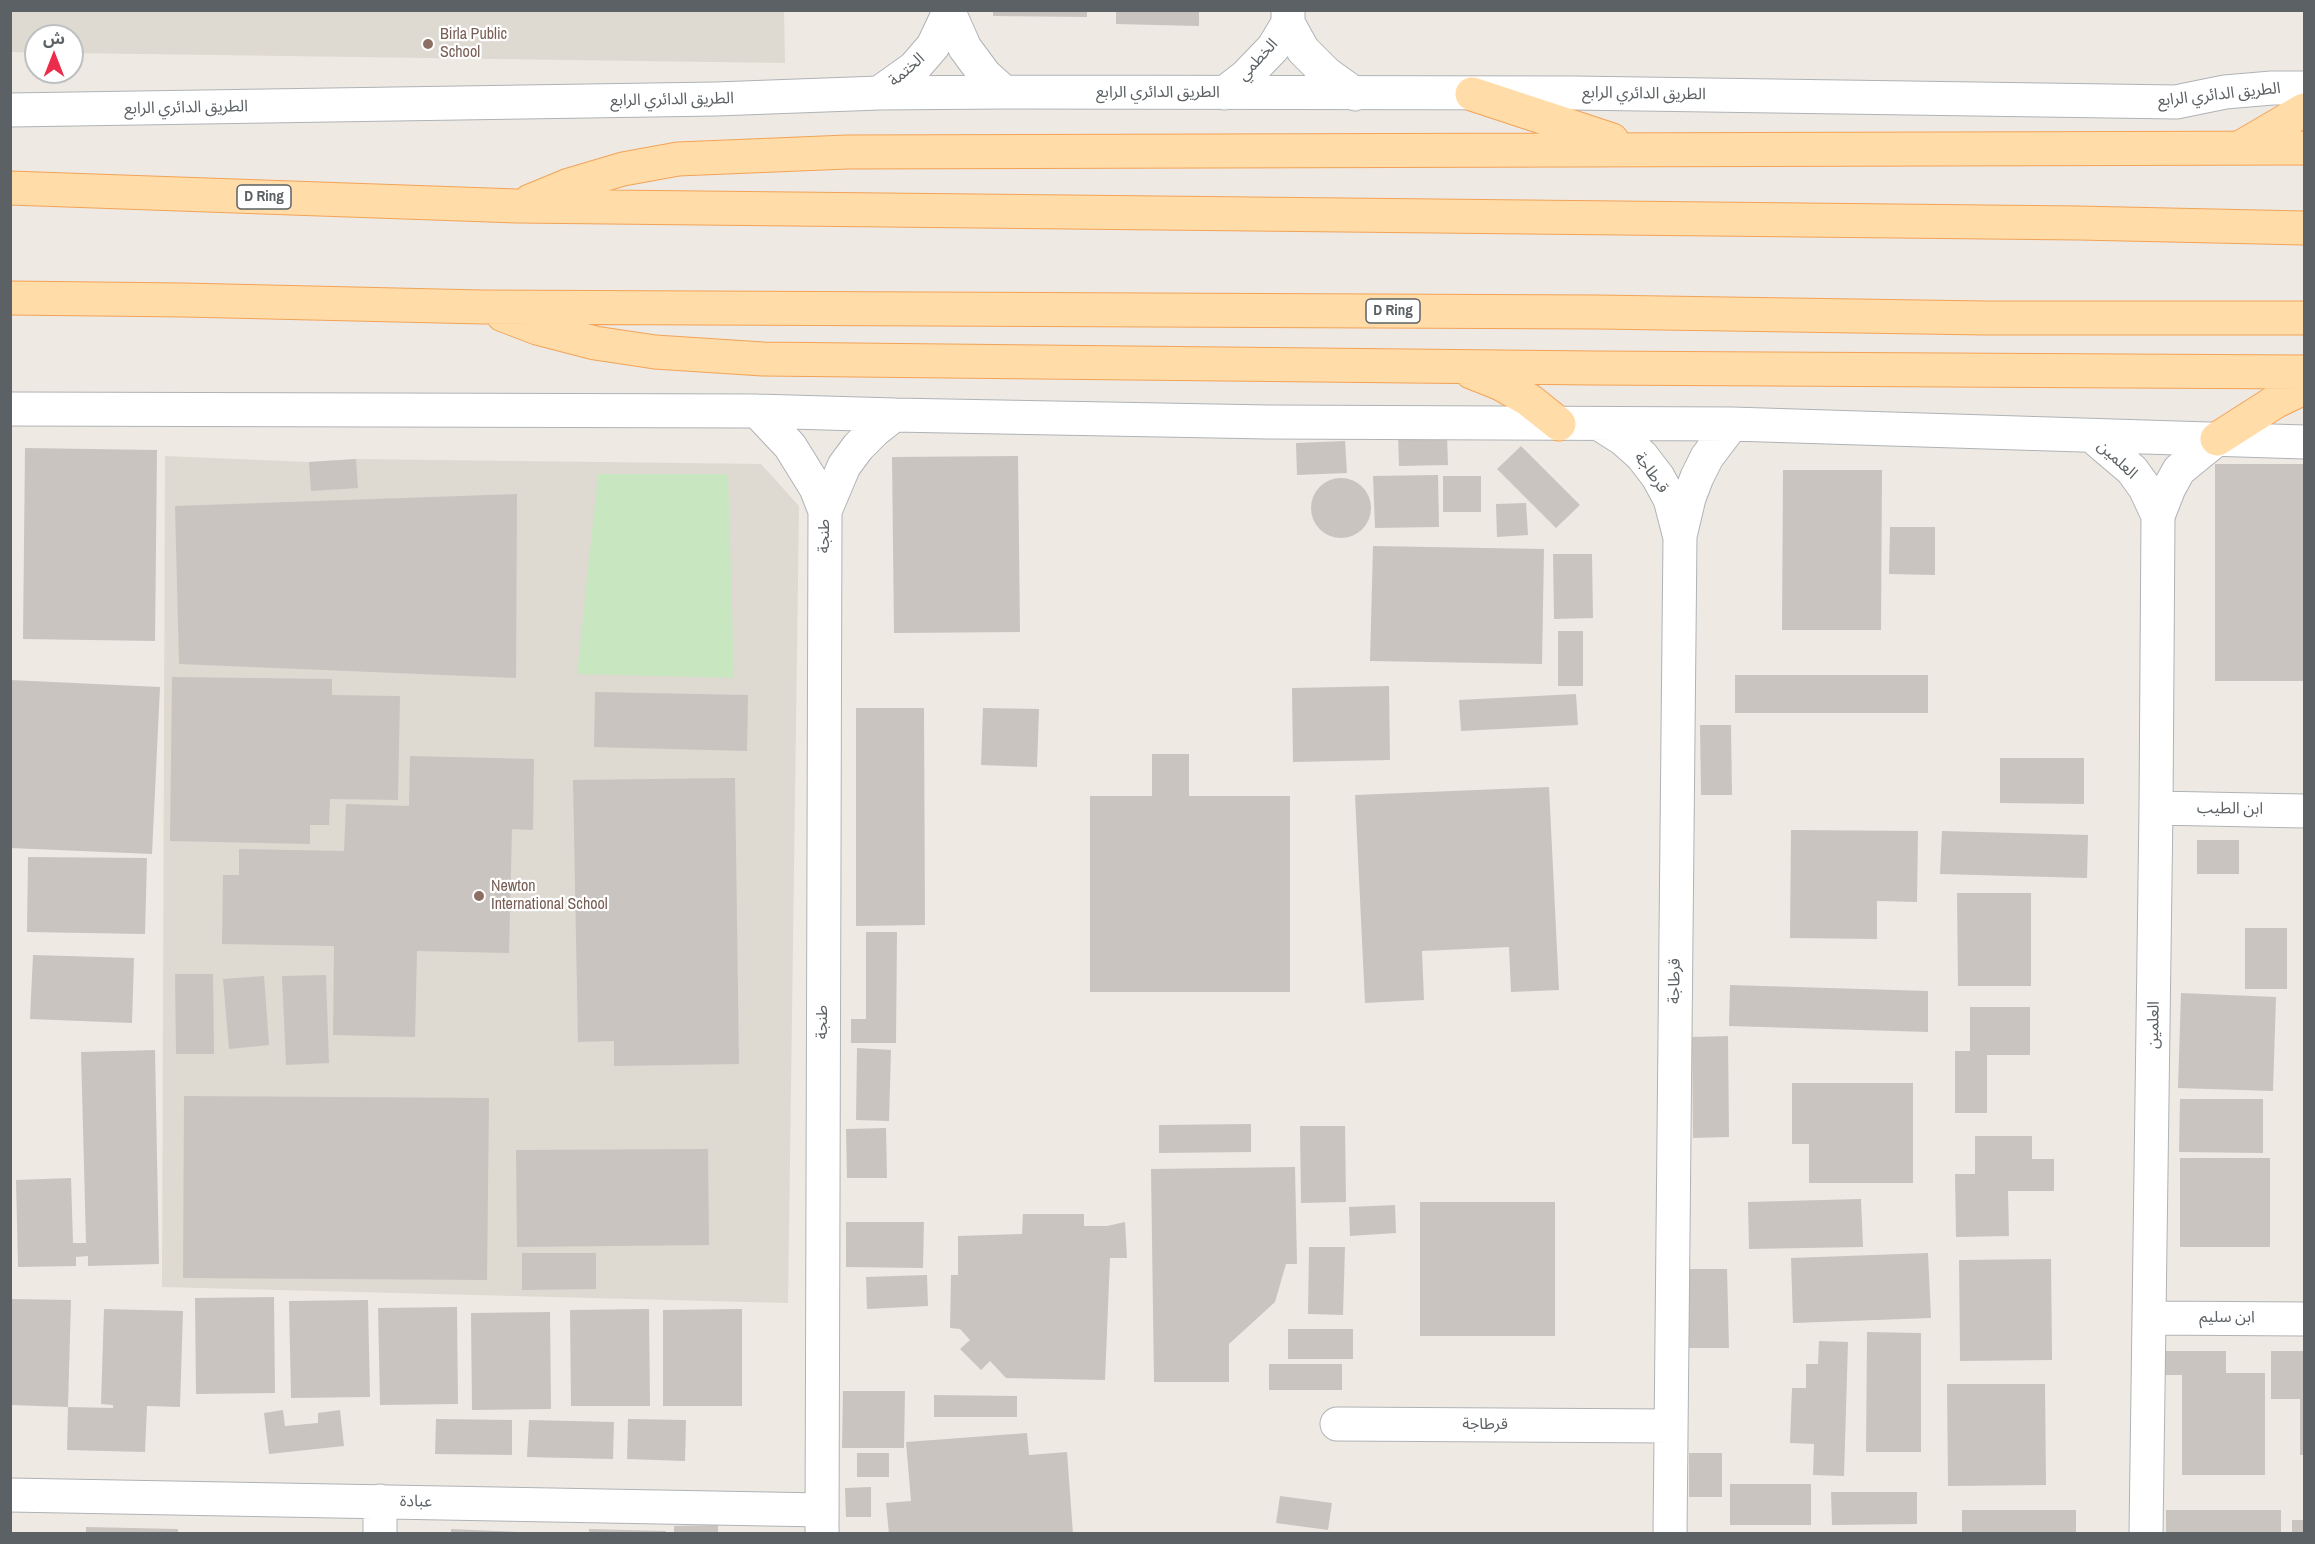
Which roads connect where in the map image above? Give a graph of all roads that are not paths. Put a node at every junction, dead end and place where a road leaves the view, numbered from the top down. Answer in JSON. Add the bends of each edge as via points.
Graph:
{"nodes":[{"id":1,"x":950,"y":11,"type":"edge"},
{"id":2,"x":1288,"y":17,"type":"edge"},
{"id":3,"x":2304,"y":88,"type":"edge"},
{"id":4,"x":1004,"y":92,"type":"junction"},
{"id":5,"x":879,"y":93,"type":"junction"},
{"id":6,"x":1224,"y":93,"type":"junction"},
{"id":7,"x":1355,"y":94,"type":"junction"},
{"id":8,"x":1472,"y":94,"type":"junction"},
{"id":9,"x":10,"y":110,"type":"edge"},
{"id":10,"x":2304,"y":110,"type":"edge"},
{"id":11,"x":2240,"y":147,"type":"junction"},
{"id":12,"x":2304,"y":147,"type":"edge"},
{"id":13,"x":1640,"y":150,"type":"junction"},
{"id":14,"x":10,"y":188,"type":"edge"},
{"id":15,"x":517,"y":206,"type":"junction"},
{"id":16,"x":2304,"y":228,"type":"edge"},
{"id":17,"x":10,"y":298,"type":"edge"},
{"id":18,"x":482,"y":307,"type":"junction"},
{"id":19,"x":2304,"y":318,"type":"edge"},
{"id":20,"x":1456,"y":366,"type":"junction"},
{"id":21,"x":2304,"y":372,"type":"edge"},
{"id":22,"x":2304,"y":388,"type":"edge"},
{"id":23,"x":757,"y":411,"type":"junction"},
{"id":24,"x":17,"y":413,"type":"edge"},
{"id":25,"x":894,"y":415,"type":"junction"},
{"id":26,"x":1559,"y":424,"type":"junction"},
{"id":27,"x":1732,"y":424,"type":"junction"},
{"id":28,"x":1601,"y":425,"type":"junction"},
{"id":29,"x":2092,"y":436,"type":"junction"},
{"id":30,"x":2217,"y":439,"type":"junction"},
{"id":31,"x":2304,"y":442,"type":"edge"},
{"id":32,"x":825,"y":511,"type":"junction"},
{"id":33,"x":2158,"y":516,"type":"junction"},
{"id":34,"x":1680,"y":536,"type":"junction"},
{"id":35,"x":2156,"y":808,"type":"junction"},
{"id":36,"x":2304,"y":811,"type":"edge"},
{"id":37,"x":2150,"y":1317,"type":"junction"},
{"id":38,"x":2304,"y":1319,"type":"edge"},
{"id":39,"x":1336,"y":1424,"type":"dead end"},
{"id":40,"x":1670,"y":1426,"type":"junction"},
{"id":41,"x":10,"y":1495,"type":"edge"},
{"id":42,"x":380,"y":1501,"type":"junction"},
{"id":43,"x":822,"y":1522,"type":"edge"},
{"id":44,"x":380,"y":1533,"type":"edge"},
{"id":45,"x":1670,"y":1533,"type":"edge"},
{"id":46,"x":2146,"y":1533,"type":"edge"}],
"edges":[{"from":1,"to":4,"type":"street","name":"الختمة","via":[[964,48]]},
{"from":1,"to":5,"type":"street","name":"الختمة","via":[[933,46],[914,68]]},
{"from":2,"to":6,"type":"street","name":"الخطمي","via":[[1273,48]]},
{"from":2,"to":7,"type":"street","name":"الخطمي","via":[[1303,50]]},
{"from":3,"to":8,"type":"street","name":"الطريق الدائري الرابع","via":[[2225,92],[2176,102]]},
{"from":4,"to":5,"type":"street","name":"الطريق الدائري الرابع"},
{"from":4,"to":6,"type":"street","name":"الطريق الدائري الرابع"},
{"from":5,"to":9,"type":"street","name":"الطريق الدائري الرابع"},
{"from":6,"to":7,"type":"street","name":"الطريق الدائري الرابع"},
{"from":7,"to":8,"type":"street","name":"الطريق الدائري الرابع"},
{"from":8,"to":13,"type":"main road"},
{"from":10,"to":11,"type":"main road"},
{"from":11,"to":12,"type":"main road","number":"D Ring"},
{"from":11,"to":13,"type":"main road","number":"D Ring"},
{"from":13,"to":15,"type":"main road","number":"D Ring","via":[[904,151],[689,159],[622,169]]},
{"from":14,"to":15,"type":"main road","number":"D Ring"},
{"from":15,"to":16,"type":"main road","number":"D Ring","via":[[2079,222]]},
{"from":17,"to":18,"type":"main road","number":"D Ring"},
{"from":18,"to":19,"type":"main road","number":"D Ring"},
{"from":18,"to":20,"type":"main road","via":[[537,328],[595,343],[709,356]]},
{"from":20,"to":21,"type":"main road"},
{"from":20,"to":26,"type":"main road","via":[[1501,384]]},
{"from":22,"to":30,"type":"main road"},
{"from":23,"to":24,"type":"street"},
{"from":23,"to":25,"type":"street"},
{"from":23,"to":32,"type":"street","name":"طنجة","via":[[795,453]]},
{"from":25,"to":26,"type":"street"},
{"from":25,"to":32,"type":"street","name":"طنجة","via":[[858,447],[844,466]]},
{"from":26,"to":28,"type":"street"},
{"from":27,"to":28,"type":"street"},
{"from":27,"to":29,"type":"street"},
{"from":27,"to":34,"type":"street","name":"قرطاجة","via":[[1697,477]]},
{"from":28,"to":34,"type":"street","name":"قرطاجة","via":[[1642,456],[1658,477],[1670,499]]},
{"from":29,"to":30,"type":"street"},
{"from":29,"to":33,"type":"street","name":"العلمين","via":[[2132,470]]},
{"from":30,"to":31,"type":"street"},
{"from":30,"to":33,"type":"street","name":"العلمين","via":[[2179,470]]},
{"from":32,"to":43,"type":"street","name":"طنجة"},
{"from":33,"to":35,"type":"street","name":"العلمين"},
{"from":34,"to":40,"type":"street","name":"قرطاجة"},
{"from":35,"to":36,"type":"street","name":"ابن الطيب"},
{"from":35,"to":37,"type":"street","name":"العلمين"},
{"from":37,"to":38,"type":"street","name":"ابن سليم"},
{"from":37,"to":46,"type":"street","name":"العلمين"},
{"from":39,"to":40,"type":"street","name":"قرطاجة"},
{"from":40,"to":45,"type":"street","name":"قرطاجة"},
{"from":41,"to":42,"type":"street","name":"عبادة"},
{"from":42,"to":43,"type":"street","name":"عبادة"},
{"from":42,"to":44,"type":"street"}]}
